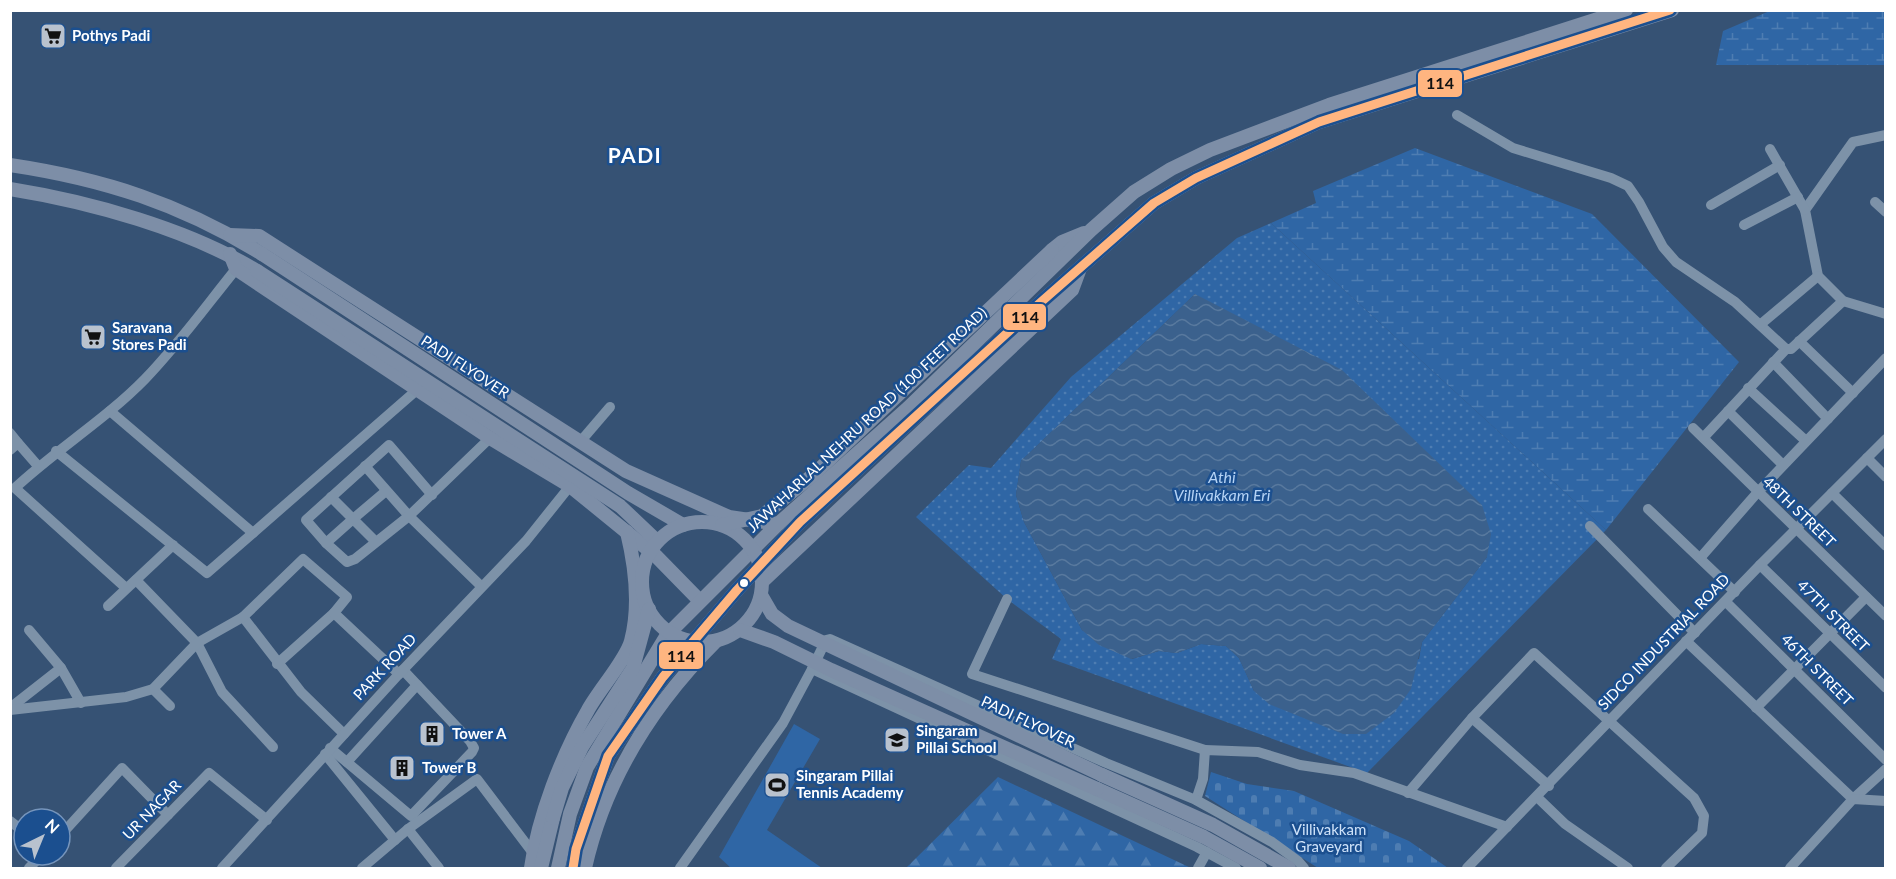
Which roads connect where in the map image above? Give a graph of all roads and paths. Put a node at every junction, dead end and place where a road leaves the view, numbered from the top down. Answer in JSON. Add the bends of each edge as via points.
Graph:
{"nodes":[{"id":1,"x":1626,"y":10,"type":"edge"},
{"id":2,"x":1672,"y":10,"type":"edge"},
{"id":3,"x":1457,"y":115,"type":"dead end"},
{"id":4,"x":1886,"y":135,"type":"edge"},
{"id":5,"x":1770,"y":149,"type":"dead end"},
{"id":6,"x":10,"y":165,"type":"edge"},
{"id":7,"x":1780,"y":165,"type":"junction"},
{"id":8,"x":10,"y":189,"type":"edge"},
{"id":9,"x":1798,"y":197,"type":"junction"},
{"id":10,"x":1875,"y":202,"type":"dead end"},
{"id":11,"x":1711,"y":205,"type":"dead end"},
{"id":12,"x":1805,"y":210,"type":"junction"},
{"id":13,"x":1886,"y":212,"type":"edge"},
{"id":14,"x":1744,"y":225,"type":"dead end"},
{"id":15,"x":1091,"y":230,"type":"junction"},
{"id":16,"x":230,"y":235,"type":"junction"},
{"id":17,"x":230,"y":254,"type":"junction"},
{"id":18,"x":236,"y":269,"type":"junction"},
{"id":19,"x":1079,"y":270,"type":"junction"},
{"id":20,"x":1818,"y":276,"type":"junction"},
{"id":21,"x":1843,"y":301,"type":"junction"},
{"id":22,"x":1886,"y":314,"type":"edge"},
{"id":23,"x":1761,"y":324,"type":"junction"},
{"id":24,"x":1799,"y":341,"type":"junction"},
{"id":25,"x":1786,"y":349,"type":"junction"},
{"id":26,"x":1886,"y":358,"type":"edge"},
{"id":27,"x":1773,"y":362,"type":"junction"},
{"id":28,"x":1748,"y":388,"type":"junction"},
{"id":29,"x":418,"y":389,"type":"junction"},
{"id":30,"x":1853,"y":393,"type":"junction"},
{"id":31,"x":610,"y":407,"type":"dead end"},
{"id":32,"x":110,"y":411,"type":"junction"},
{"id":33,"x":1728,"y":411,"type":"junction"},
{"id":34,"x":1828,"y":419,"type":"junction"},
{"id":35,"x":1693,"y":428,"type":"dead end"},
{"id":36,"x":10,"y":434,"type":"edge"},
{"id":37,"x":1704,"y":437,"type":"junction"},
{"id":38,"x":490,"y":438,"type":"junction"},
{"id":39,"x":1886,"y":439,"type":"edge"},
{"id":40,"x":1806,"y":441,"type":"junction"},
{"id":41,"x":580,"y":442,"type":"junction"},
{"id":42,"x":14,"y":446,"type":"edge"},
{"id":43,"x":56,"y":451,"type":"junction"},
{"id":44,"x":1867,"y":458,"type":"junction"},
{"id":45,"x":1783,"y":465,"type":"junction"},
{"id":46,"x":38,"y":466,"type":"junction"},
{"id":47,"x":365,"y":466,"type":"junction"},
{"id":48,"x":626,"y":471,"type":"junction"},
{"id":49,"x":1886,"y":477,"type":"edge"},
{"id":50,"x":570,"y":486,"type":"junction"},
{"id":51,"x":386,"y":491,"type":"junction"},
{"id":52,"x":1757,"y":493,"type":"junction"},
{"id":53,"x":1832,"y":493,"type":"junction"},
{"id":54,"x":432,"y":495,"type":"junction"},
{"id":55,"x":331,"y":496,"type":"junction"},
{"id":56,"x":598,"y":506,"type":"junction"},
{"id":57,"x":1648,"y":509,"type":"dead end"},
{"id":58,"x":409,"y":516,"type":"junction"},
{"id":59,"x":353,"y":519,"type":"junction"},
{"id":60,"x":778,"y":524,"type":"junction"},
{"id":61,"x":683,"y":525,"type":"junction"},
{"id":62,"x":722,"y":525,"type":"junction"},
{"id":63,"x":1590,"y":526,"type":"dead end"},
{"id":64,"x":1795,"y":529,"type":"junction"},
{"id":65,"x":253,"y":532,"type":"junction"},
{"id":66,"x":627,"y":532,"type":"junction"},
{"id":67,"x":376,"y":542,"type":"junction"},
{"id":68,"x":657,"y":542,"type":"junction"},
{"id":69,"x":326,"y":543,"type":"junction"},
{"id":70,"x":172,"y":545,"type":"junction"},
{"id":71,"x":1886,"y":546,"type":"edge"},
{"id":72,"x":1701,"y":557,"type":"junction"},
{"id":73,"x":1760,"y":565,"type":"junction"},
{"id":74,"x":136,"y":580,"type":"junction"},
{"id":75,"x":763,"y":580,"type":"junction"},
{"id":76,"x":481,"y":586,"type":"junction"},
{"id":77,"x":126,"y":588,"type":"junction"},
{"id":78,"x":1735,"y":592,"type":"junction"},
{"id":79,"x":761,"y":595,"type":"junction"},
{"id":80,"x":1866,"y":597,"type":"junction"},
{"id":81,"x":1007,"y":599,"type":"dead end"},
{"id":82,"x":700,"y":601,"type":"junction"},
{"id":83,"x":1726,"y":602,"type":"junction"},
{"id":84,"x":108,"y":606,"type":"dead end"},
{"id":85,"x":649,"y":609,"type":"junction"},
{"id":86,"x":334,"y":613,"type":"junction"},
{"id":87,"x":1886,"y":616,"type":"edge"},
{"id":88,"x":243,"y":617,"type":"junction"},
{"id":89,"x":30,"y":630,"type":"dead end"},
{"id":90,"x":740,"y":630,"type":"junction"},
{"id":91,"x":1695,"y":633,"type":"junction"},
{"id":92,"x":1829,"y":635,"type":"junction"},
{"id":93,"x":716,"y":641,"type":"junction"},
{"id":94,"x":1686,"y":641,"type":"junction"},
{"id":95,"x":197,"y":643,"type":"junction"},
{"id":96,"x":278,"y":664,"type":"junction"},
{"id":97,"x":61,"y":668,"type":"junction"},
{"id":98,"x":812,"y":669,"type":"junction"},
{"id":99,"x":1796,"y":669,"type":"junction"},
{"id":100,"x":401,"y":672,"type":"junction"},
{"id":101,"x":608,"y":678,"type":"junction"},
{"id":102,"x":417,"y":685,"type":"junction"},
{"id":103,"x":1886,"y":688,"type":"edge"},
{"id":104,"x":153,"y":689,"type":"junction"},
{"id":105,"x":632,"y":695,"type":"junction"},
{"id":106,"x":81,"y":703,"type":"junction"},
{"id":107,"x":170,"y":706,"type":"dead end"},
{"id":108,"x":1756,"y":708,"type":"junction"},
{"id":109,"x":10,"y":709,"type":"edge"},
{"id":110,"x":1472,"y":718,"type":"junction"},
{"id":111,"x":1608,"y":720,"type":"junction"},
{"id":112,"x":344,"y":734,"type":"junction"},
{"id":113,"x":273,"y":747,"type":"dead end"},
{"id":114,"x":1205,"y":750,"type":"junction"},
{"id":115,"x":328,"y":751,"type":"junction"},
{"id":116,"x":1886,"y":760,"type":"edge"},
{"id":117,"x":347,"y":762,"type":"junction"},
{"id":118,"x":1886,"y":769,"type":"edge"},
{"id":119,"x":1549,"y":786,"type":"junction"},
{"id":120,"x":1408,"y":793,"type":"junction"},
{"id":121,"x":1538,"y":798,"type":"junction"},
{"id":122,"x":1853,"y":799,"type":"junction"},
{"id":123,"x":1196,"y":800,"type":"junction"},
{"id":124,"x":1886,"y":801,"type":"edge"},
{"id":125,"x":168,"y":815,"type":"junction"},
{"id":126,"x":267,"y":820,"type":"junction"},
{"id":127,"x":72,"y":823,"type":"edge"},
{"id":128,"x":1507,"y":827,"type":"junction"},
{"id":129,"x":408,"y":829,"type":"junction"},
{"id":130,"x":395,"y":840,"type":"junction"},
{"id":131,"x":1208,"y":852,"type":"junction"},
{"id":132,"x":534,"y":853,"type":"junction"},
{"id":133,"x":1287,"y":867,"type":"edge"},
{"id":134,"x":116,"y":868,"type":"edge"},
{"id":135,"x":222,"y":868,"type":"edge"},
{"id":136,"x":362,"y":868,"type":"edge"},
{"id":137,"x":439,"y":868,"type":"edge"},
{"id":138,"x":531,"y":868,"type":"edge"},
{"id":139,"x":541,"y":868,"type":"edge"},
{"id":140,"x":558,"y":868,"type":"edge"},
{"id":141,"x":573,"y":868,"type":"edge"},
{"id":142,"x":585,"y":868,"type":"edge"},
{"id":143,"x":680,"y":868,"type":"edge"},
{"id":144,"x":1198,"y":868,"type":"edge"},
{"id":145,"x":1236,"y":868,"type":"edge"},
{"id":146,"x":1260,"y":868,"type":"edge"},
{"id":147,"x":1304,"y":868,"type":"edge"},
{"id":148,"x":1468,"y":868,"type":"edge"},
{"id":149,"x":1628,"y":868,"type":"edge"},
{"id":150,"x":1666,"y":868,"type":"edge"},
{"id":151,"x":1790,"y":868,"type":"edge"}],
"edges":[{"from":1,"to":15,"type":"main road","name":"JAWAHARLAL NEHRU ROAD (100 FEET ROAD)","via":[[1340,101],[1210,150],[1134,192]]},
{"from":2,"to":19,"type":"main road","name":"JAWAHARLAL NEHRU ROAD (100 FEET ROAD)","via":[[1309,126],[1174,189]]},
{"from":3,"to":23,"type":"street","via":[[1513,148],[1628,186],[1676,262]]},
{"from":4,"to":12,"type":"street","via":[[1853,142]]},
{"from":5,"to":7,"type":"street"},
{"from":6,"to":16,"type":"main road","name":"PADI FLYOVER","via":[[85,177],[161,203]]},
{"from":7,"to":9,"type":"street"},
{"from":7,"to":11,"type":"street"},
{"from":8,"to":17,"type":"main road","via":[[160,227]]},
{"from":9,"to":12,"type":"street"},
{"from":9,"to":14,"type":"street"},
{"from":10,"to":13,"type":"street"},
{"from":12,"to":20,"type":"street"},
{"from":15,"to":60,"type":"main road","name":"JAWAHARLAL NEHRU ROAD (100 FEET ROAD)","via":[[908,408]]},
{"from":15,"to":62,"type":"main road","bridge":true,"via":[[1052,250],[813,475],[762,516]]},
{"from":16,"to":41,"type":"main road","via":[[259,236]]},
{"from":16,"to":61,"type":"main road","name":"PADI FLYOVER","bridge":true},
{"from":17,"to":18,"type":"main road"},
{"from":17,"to":68,"type":"main road","bridge":true,"via":[[620,506]]},
{"from":18,"to":29,"type":"main road"},
{"from":18,"to":32,"type":"street","via":[[146,378]]},
{"from":19,"to":75,"type":"main road","via":[[1072,290]]},
{"from":19,"to":141,"type":"main road","name":"JAWAHARLAL NEHRU ROAD (100 FEET ROAD)","via":[[800,522],[663,677],[608,756]]},
{"from":20,"to":21,"type":"street"},
{"from":20,"to":23,"type":"street"},
{"from":21,"to":22,"type":"street"},
{"from":21,"to":24,"type":"street"},
{"from":23,"to":25,"type":"street"},
{"from":24,"to":25,"type":"street"},
{"from":24,"to":30,"type":"street"},
{"from":25,"to":27,"type":"street"},
{"from":26,"to":30,"type":"street"},
{"from":27,"to":28,"type":"street"},
{"from":27,"to":34,"type":"street"},
{"from":28,"to":33,"type":"street"},
{"from":28,"to":40,"type":"street"},
{"from":29,"to":38,"type":"main road"},
{"from":29,"to":65,"type":"street"},
{"from":30,"to":34,"type":"street"},
{"from":31,"to":41,"type":"street"},
{"from":32,"to":43,"type":"street"},
{"from":32,"to":65,"type":"street"},
{"from":33,"to":37,"type":"street"},
{"from":33,"to":45,"type":"street"},
{"from":34,"to":40,"type":"street"},
{"from":35,"to":37,"type":"street","name":"48TH STREET"},
{"from":36,"to":42,"type":"street"},
{"from":37,"to":52,"type":"street","name":"48TH STREET"},
{"from":38,"to":50,"type":"main road"},
{"from":38,"to":54,"type":"street"},
{"from":39,"to":44,"type":"street","name":"SIDCO INDUSTRIAL ROAD"},
{"from":40,"to":45,"type":"street"},
{"from":41,"to":48,"type":"main road"},
{"from":42,"to":46,"type":"street"},
{"from":43,"to":46,"type":"street"},
{"from":43,"to":70,"type":"street"},
{"from":44,"to":49,"type":"street"},
{"from":44,"to":53,"type":"street","name":"SIDCO INDUSTRIAL ROAD"},
{"from":45,"to":52,"type":"street"},
{"from":46,"to":77,"type":"street","via":[[15,488]]},
{"from":47,"to":51,"type":"street"},
{"from":47,"to":54,"type":"street","via":[[389,445]]},
{"from":47,"to":55,"type":"street"},
{"from":48,"to":56,"type":"main road"},
{"from":48,"to":60,"type":"main road","via":[[729,517]]},
{"from":50,"to":56,"type":"main road"},
{"from":50,"to":76,"type":"street","name":"PARK ROAD","via":[[526,541]]},
{"from":51,"to":58,"type":"street"},
{"from":51,"to":59,"type":"street"},
{"from":52,"to":64,"type":"street","name":"48TH STREET"},
{"from":52,"to":72,"type":"street"},
{"from":53,"to":64,"type":"street","name":"SIDCO INDUSTRIAL ROAD"},
{"from":53,"to":71,"type":"street"},
{"from":54,"to":58,"type":"street"},
{"from":55,"to":59,"type":"street"},
{"from":55,"to":69,"type":"street","via":[[306,520]]},
{"from":56,"to":66,"type":"main road"},
{"from":57,"to":72,"type":"street"},
{"from":58,"to":67,"type":"street"},
{"from":58,"to":76,"type":"street"},
{"from":59,"to":67,"type":"street"},
{"from":59,"to":69,"type":"street"},
{"from":60,"to":82,"type":"main road","name":"JAWAHARLAL NEHRU ROAD (100 FEET ROAD)"},
{"from":61,"to":62,"type":"main road","bridge":true},
{"from":61,"to":68,"type":"main road","bridge":true},
{"from":62,"to":75,"type":"main road","bridge":true,"via":[[746,541],[755,553]]},
{"from":63,"to":91,"type":"street"},
{"from":64,"to":73,"type":"street","name":"SIDCO INDUSTRIAL ROAD"},
{"from":64,"to":80,"type":"street","name":"48TH STREET"},
{"from":65,"to":70,"type":"street","via":[[207,573]]},
{"from":66,"to":82,"type":"main road"},
{"from":66,"to":101,"type":"main road","via":[[633,558],[635,623],[631,644]]},
{"from":67,"to":69,"type":"street","via":[[347,562]]},
{"from":68,"to":85,"type":"main road","bridge":true,"via":[[643,574],[643,592]]},
{"from":70,"to":74,"type":"street"},
{"from":72,"to":78,"type":"street"},
{"from":73,"to":78,"type":"street","name":"SIDCO INDUSTRIAL ROAD"},
{"from":73,"to":92,"type":"street","name":"47TH STREET"},
{"from":74,"to":77,"type":"street"},
{"from":74,"to":95,"type":"street"},
{"from":75,"to":79,"type":"main road","bridge":true},
{"from":76,"to":100,"type":"street","name":"PARK ROAD"},
{"from":77,"to":84,"type":"street"},
{"from":78,"to":83,"type":"street","name":"SIDCO INDUSTRIAL ROAD"},
{"from":79,"to":90,"type":"main road","bridge":true,"via":[[754,614]]},
{"from":79,"to":133,"type":"main road","name":"PADI FLYOVER","bridge":true,"via":[[772,614],[788,626],[1213,825]]},
{"from":80,"to":87,"type":"street","name":"48TH STREET"},
{"from":80,"to":92,"type":"street"},
{"from":81,"to":114,"type":"street","via":[[972,674]]},
{"from":82,"to":105,"type":"main road","name":"JAWAHARLAL NEHRU ROAD (100 FEET ROAD)","via":[[667,635]]},
{"from":83,"to":91,"type":"street","name":"SIDCO INDUSTRIAL ROAD"},
{"from":83,"to":99,"type":"street","name":"46TH STREET"},
{"from":85,"to":93,"type":"main road","bridge":true,"via":[[660,625],[677,636],[696,642]]},
{"from":85,"to":139,"type":"main road","bridge":true,"via":[[633,668],[603,710],[562,788]]},
{"from":86,"to":88,"type":"street","via":[[347,597],[303,559]]},
{"from":86,"to":96,"type":"street"},
{"from":86,"to":100,"type":"street"},
{"from":88,"to":95,"type":"street"},
{"from":88,"to":96,"type":"street"},
{"from":89,"to":97,"type":"street"},
{"from":90,"to":93,"type":"main road","bridge":true},
{"from":90,"to":146,"type":"main road","bridge":true,"via":[[1194,832]]},
{"from":91,"to":94,"type":"street","name":"SIDCO INDUSTRIAL ROAD"},
{"from":92,"to":99,"type":"street"},
{"from":92,"to":103,"type":"street","name":"47TH STREET"},
{"from":93,"to":142,"type":"main road","via":[[671,688],[618,771]]},
{"from":94,"to":108,"type":"street"},
{"from":94,"to":111,"type":"street","name":"SIDCO INDUSTRIAL ROAD"},
{"from":95,"to":104,"type":"street"},
{"from":95,"to":113,"type":"street","via":[[222,692]]},
{"from":96,"to":112,"type":"street"},
{"from":97,"to":106,"type":"street"},
{"from":97,"to":109,"type":"street"},
{"from":98,"to":123,"type":"street","via":[[826,639],[830,639]]},
{"from":98,"to":131,"type":"street"},
{"from":98,"to":143,"type":"street","via":[[783,723]]},
{"from":99,"to":108,"type":"street"},
{"from":99,"to":116,"type":"street","name":"46TH STREET"},
{"from":100,"to":102,"type":"street"},
{"from":100,"to":112,"type":"street","name":"PARK ROAD"},
{"from":101,"to":105,"type":"main road"},
{"from":101,"to":132,"type":"main road","via":[[587,711],[551,792]]},
{"from":102,"to":117,"type":"street"},
{"from":102,"to":117,"type":"street","via":[[470,741],[472,752],[411,816]]},
{"from":104,"to":106,"type":"street"},
{"from":104,"to":107,"type":"street"},
{"from":105,"to":140,"type":"main road","name":"JAWAHARLAL NEHRU ROAD (100 FEET ROAD)","via":[[587,766],[570,814]]},
{"from":106,"to":109,"type":"street"},
{"from":108,"to":122,"type":"street"},
{"from":110,"to":111,"type":"street","via":[[1534,653]]},
{"from":110,"to":119,"type":"street"},
{"from":110,"to":120,"type":"street"},
{"from":111,"to":119,"type":"street","name":"SIDCO INDUSTRIAL ROAD"},
{"from":111,"to":150,"type":"street","via":[[1694,798],[1704,816],[1702,833]]},
{"from":112,"to":115,"type":"street","name":"PARK ROAD"},
{"from":114,"to":120,"type":"street","via":[[1258,752],[1300,765],[1354,772]]},
{"from":114,"to":123,"type":"street","via":[[1203,779]]},
{"from":115,"to":117,"type":"street"},
{"from":115,"to":126,"type":"street","name":"PARK ROAD"},
{"from":115,"to":130,"type":"street"},
{"from":118,"to":122,"type":"street"},
{"from":119,"to":121,"type":"street","name":"SIDCO INDUSTRIAL ROAD"},
{"from":120,"to":128,"type":"street"},
{"from":121,"to":128,"type":"street","name":"SIDCO INDUSTRIAL ROAD"},
{"from":121,"to":149,"type":"street","via":[[1565,824]]},
{"from":122,"to":124,"type":"street"},
{"from":122,"to":151,"type":"street"},
{"from":123,"to":147,"type":"street","via":[[1272,842]]},
{"from":125,"to":126,"type":"street","name":"UR NAGAR","via":[[209,773]]},
{"from":125,"to":127,"type":"street","via":[[122,768]]},
{"from":125,"to":134,"type":"street","name":"UR NAGAR"},
{"from":126,"to":135,"type":"street","name":"PARK ROAD"},
{"from":128,"to":148,"type":"street","name":"SIDCO INDUSTRIAL ROAD"},
{"from":129,"to":130,"type":"street"},
{"from":129,"to":132,"type":"street","via":[[477,778]]},
{"from":129,"to":137,"type":"street"},
{"from":130,"to":136,"type":"street"},
{"from":131,"to":144,"type":"street"},
{"from":131,"to":145,"type":"street"},
{"from":132,"to":138,"type":"main road"}]}
